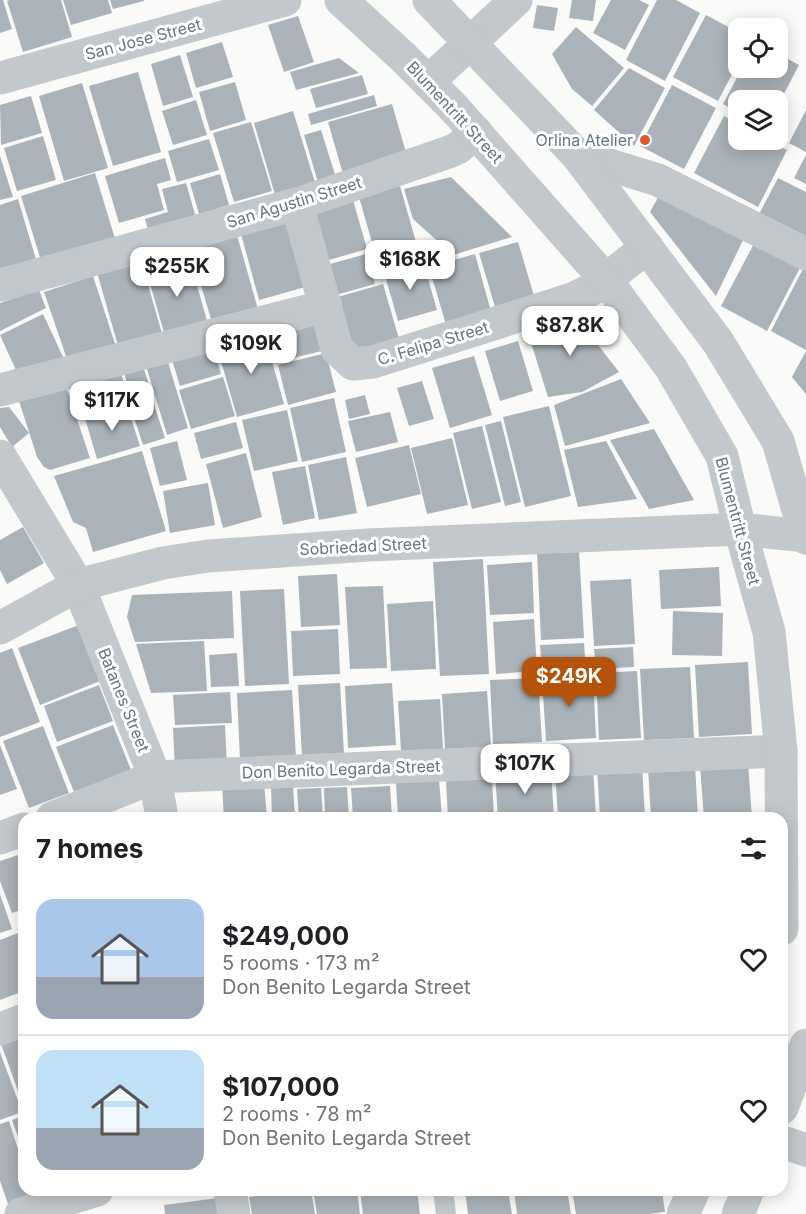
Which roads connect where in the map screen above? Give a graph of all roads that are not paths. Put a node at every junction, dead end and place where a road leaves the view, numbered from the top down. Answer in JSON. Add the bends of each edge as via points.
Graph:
{"nodes":[{"id":1,"x":285,"y":0,"type":"edge"},
{"id":2,"x":341,"y":0,"type":"edge"},
{"id":3,"x":429,"y":0,"type":"edge"},
{"id":4,"x":516,"y":0,"type":"edge"},
{"id":5,"x":468,"y":42,"type":"junction"},
{"id":6,"x":0,"y":78,"type":"edge"},
{"id":7,"x":428,"y":82,"type":"junction"},
{"id":8,"x":476,"y":132,"type":"junction"},
{"id":9,"x":576,"y":155,"type":"junction"},
{"id":10,"x":297,"y":204,"type":"junction"},
{"id":11,"x":647,"y":248,"type":"junction"},
{"id":12,"x":806,"y":254,"type":"edge"},
{"id":13,"x":606,"y":280,"type":"junction"},
{"id":14,"x":0,"y":285,"type":"edge"},
{"id":15,"x":326,"y":306,"type":"junction"},
{"id":16,"x":0,"y":390,"type":"edge"},
{"id":17,"x":0,"y":456,"type":"edge"},
{"id":18,"x":740,"y":529,"type":"junction"},
{"id":19,"x":806,"y":537,"type":"edge"},
{"id":20,"x":78,"y":585,"type":"junction"},
{"id":21,"x":0,"y":628,"type":"edge"},
{"id":22,"x":782,"y":751,"type":"junction"},
{"id":23,"x":155,"y":777,"type":"junction"},
{"id":24,"x":67,"y":812,"type":"edge"},
{"id":25,"x":161,"y":812,"type":"edge"},
{"id":26,"x":782,"y":812,"type":"edge"},
{"id":27,"x":18,"y":831,"type":"edge"},
{"id":28,"x":0,"y":838,"type":"edge"},
{"id":29,"x":18,"y":1022,"type":"edge"},
{"id":30,"x":0,"y":1029,"type":"edge"},
{"id":31,"x":806,"y":1045,"type":"edge"},
{"id":32,"x":788,"y":1092,"type":"edge"},
{"id":33,"x":788,"y":1144,"type":"edge"},
{"id":34,"x":806,"y":1150,"type":"edge"},
{"id":35,"x":78,"y":1196,"type":"edge"},
{"id":36,"x":231,"y":1196,"type":"edge"},
{"id":37,"x":444,"y":1196,"type":"edge"},
{"id":38,"x":691,"y":1196,"type":"edge"},
{"id":39,"x":746,"y":1196,"type":"edge"},
{"id":40,"x":21,"y":1214,"type":"edge"},
{"id":41,"x":234,"y":1214,"type":"edge"},
{"id":42,"x":446,"y":1214,"type":"edge"},
{"id":43,"x":683,"y":1214,"type":"edge"},
{"id":44,"x":738,"y":1214,"type":"edge"}],
"edges":[{"from":1,"to":6,"type":"street","name":"San Jose Street"},
{"from":2,"to":7,"type":"street","name":"Blumentritt Street"},
{"from":3,"to":5,"type":"street"},
{"from":4,"to":5,"type":"street"},
{"from":5,"to":7,"type":"street"},
{"from":5,"to":9,"type":"street"},
{"from":7,"to":8,"type":"street","name":"Blumentritt Street"},
{"from":8,"to":10,"type":"street","name":"San Agustin Street","via":[[449,152]]},
{"from":8,"to":13,"type":"street","name":"Blumentritt Street"},
{"from":9,"to":11,"type":"street"},
{"from":9,"to":12,"type":"street","via":[[658,180]]},
{"from":10,"to":14,"type":"street","name":"San Agustin Street"},
{"from":10,"to":15,"type":"street","name":"C. Felipa Street"},
{"from":11,"to":13,"type":"street"},
{"from":11,"to":19,"type":"street","via":[[718,342],[778,441]]},
{"from":13,"to":15,"type":"street","name":"C. Felipa Street","via":[[575,298],[373,362],[353,364],[337,349]]},
{"from":13,"to":18,"type":"street","name":"Blumentritt Street","via":[[671,368],[722,456]]},
{"from":15,"to":16,"type":"street"},
{"from":17,"to":20,"type":"street","name":"Batanes Street"},
{"from":18,"to":19,"type":"street","name":"Sobriedad Street"},
{"from":18,"to":20,"type":"street","name":"Sobriedad Street","via":[[208,556]]},
{"from":18,"to":22,"type":"street","name":"Blumentritt Street","via":[[769,632]]},
{"from":20,"to":21,"type":"street","name":"Sobriedad Street"},
{"from":20,"to":23,"type":"street","name":"Batanes Street"},
{"from":22,"to":23,"type":"street","name":"Don Benito Legarda Street"},
{"from":22,"to":26,"type":"street","name":"Blumentritt Street"},
{"from":23,"to":24,"type":"street","name":"Don Benito Legarda Street"},
{"from":23,"to":25,"type":"street","name":"Batanes Street"},
{"from":27,"to":28,"type":"street"},
{"from":29,"to":30,"type":"street"},
{"from":31,"to":32,"type":"street"},
{"from":33,"to":34,"type":"street"},
{"from":35,"to":40,"type":"street"},
{"from":36,"to":41,"type":"street"},
{"from":37,"to":42,"type":"lane"},
{"from":38,"to":43,"type":"street"},
{"from":39,"to":44,"type":"street"}]}
